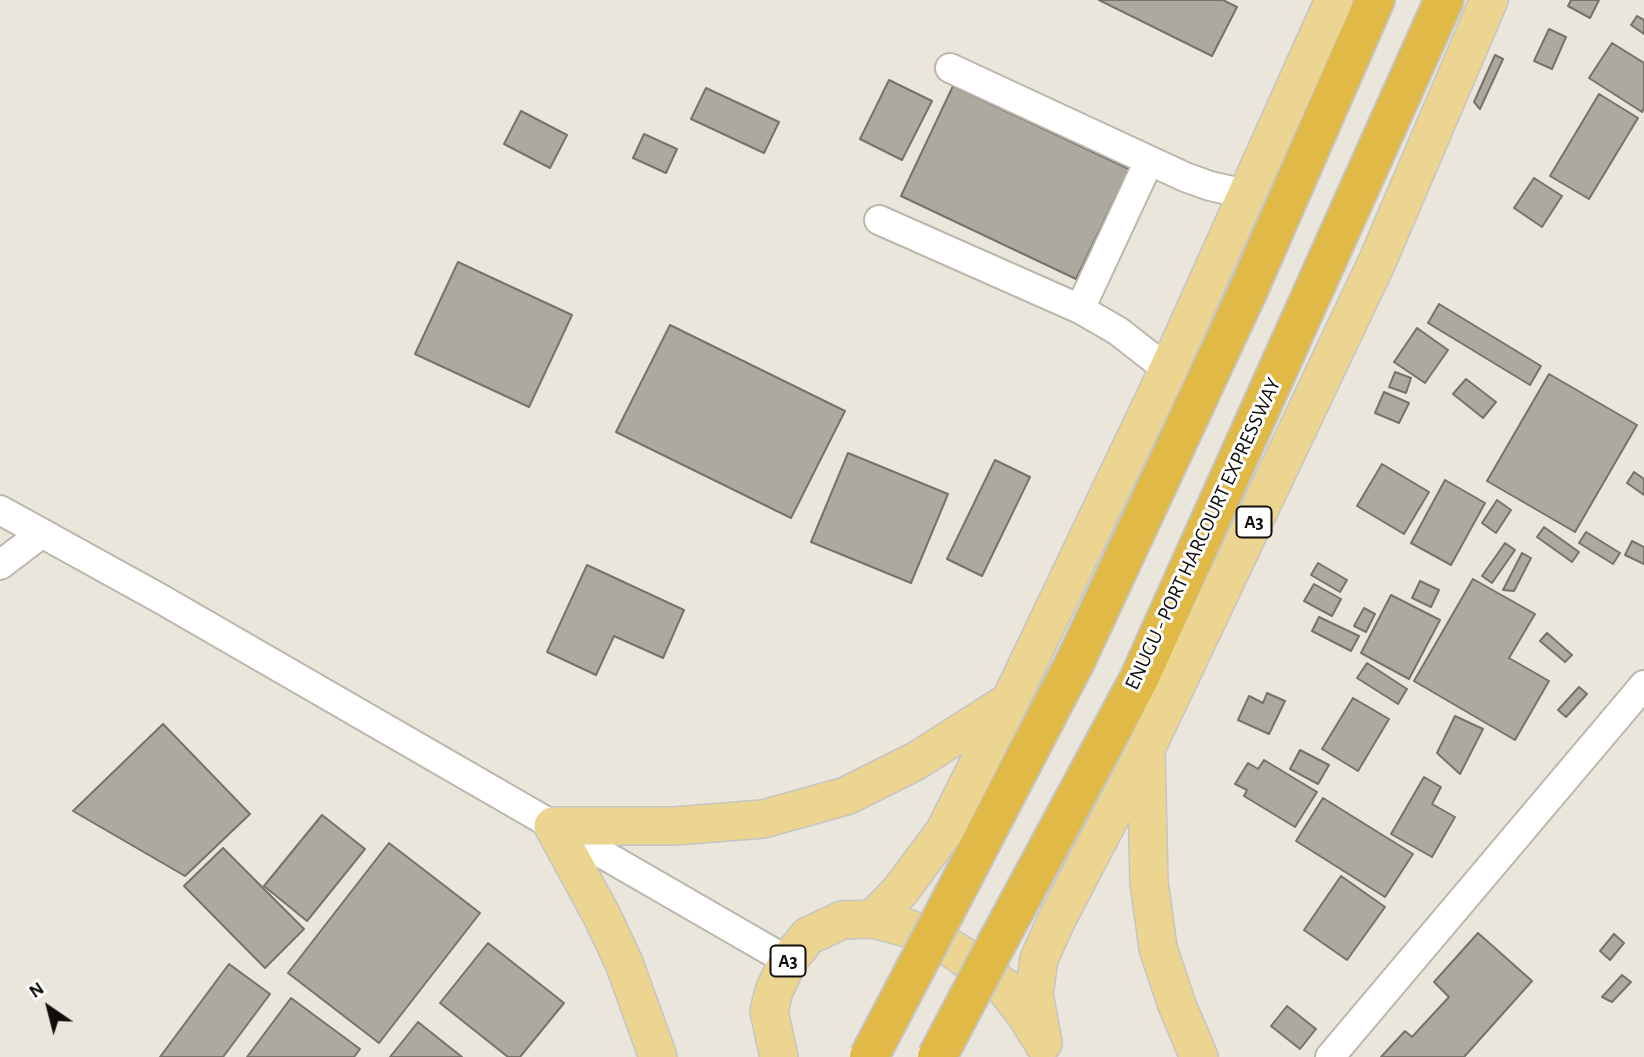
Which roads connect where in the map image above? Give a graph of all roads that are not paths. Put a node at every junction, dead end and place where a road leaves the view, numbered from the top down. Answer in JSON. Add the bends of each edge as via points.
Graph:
{"nodes":[{"id":1,"x":1334,"y":0,"type":"edge"},
{"id":2,"x":1375,"y":0,"type":"edge"},
{"id":3,"x":1444,"y":0,"type":"edge"},
{"id":4,"x":1489,"y":0,"type":"edge"},
{"id":5,"x":950,"y":68,"type":"dead end"},
{"id":6,"x":1149,"y":161,"type":"junction"},
{"id":7,"x":1246,"y":194,"type":"junction"},
{"id":8,"x":879,"y":220,"type":"dead end"},
{"id":9,"x":1080,"y":309,"type":"junction"},
{"id":10,"x":1168,"y":370,"type":"junction"},
{"id":11,"x":0,"y":510,"type":"edge"},
{"id":12,"x":42,"y":533,"type":"junction"},
{"id":13,"x":0,"y":565,"type":"edge"},
{"id":14,"x":1644,"y":685,"type":"edge"},
{"id":15,"x":1010,"y":701,"type":"junction"},
{"id":16,"x":1146,"y":749,"type":"junction"},
{"id":17,"x":553,"y":826,"type":"junction"},
{"id":18,"x":873,"y":919,"type":"junction"},
{"id":19,"x":788,"y":961,"type":"junction"},
{"id":20,"x":1044,"y":1050,"type":"edge"},
{"id":21,"x":658,"y":1057,"type":"edge"},
{"id":22,"x":779,"y":1057,"type":"edge"},
{"id":23,"x":869,"y":1057,"type":"edge"},
{"id":24,"x":937,"y":1057,"type":"edge"},
{"id":25,"x":1199,"y":1057,"type":"edge"},
{"id":26,"x":1330,"y":1057,"type":"edge"}],
"edges":[{"from":1,"to":7,"type":"main road"},
{"from":2,"to":23,"type":"highway","bridge":true,"via":[[1247,293],[1077,658]]},
{"from":3,"to":24,"type":"highway","name":"ENUGU - PORT HARCOURT EXPRESSWAY","number":"A3","bridge":true,"via":[[1139,679]]},
{"from":4,"to":16,"type":"main road","name":"ENUGU - PORT HARCOURT EXPRESSWAY","number":"A3","via":[[1377,262]]},
{"from":5,"to":6,"type":"street"},
{"from":6,"to":7,"type":"street","via":[[1210,186]]},
{"from":6,"to":9,"type":"street"},
{"from":7,"to":10,"type":"main road"},
{"from":8,"to":9,"type":"street"},
{"from":9,"to":10,"type":"street","via":[[1118,331]]},
{"from":10,"to":15,"type":"main road"},
{"from":11,"to":12,"type":"street"},
{"from":12,"to":13,"type":"street"},
{"from":12,"to":17,"type":"street"},
{"from":14,"to":26,"type":"street"},
{"from":15,"to":17,"type":"main road","via":[[916,761],[846,796],[763,819],[675,826]]},
{"from":15,"to":18,"type":"main road","via":[[944,832]]},
{"from":16,"to":20,"type":"main road","name":"ENUGU - PORT HARCOURT EXPRESSWAY","number":"A3","via":[[1039,959],[1034,994]]},
{"from":16,"to":25,"type":"main road","via":[[1149,883],[1158,948]]},
{"from":17,"to":19,"type":"street"},
{"from":17,"to":21,"type":"main road","via":[[624,963]]},
{"from":18,"to":19,"type":"main road","number":"A3","via":[[842,920],[808,936]]},
{"from":18,"to":20,"type":"main road","number":"A3","via":[[938,940],[1005,988]]},
{"from":19,"to":22,"type":"main road","number":"A3","via":[[769,1012]]}]}
